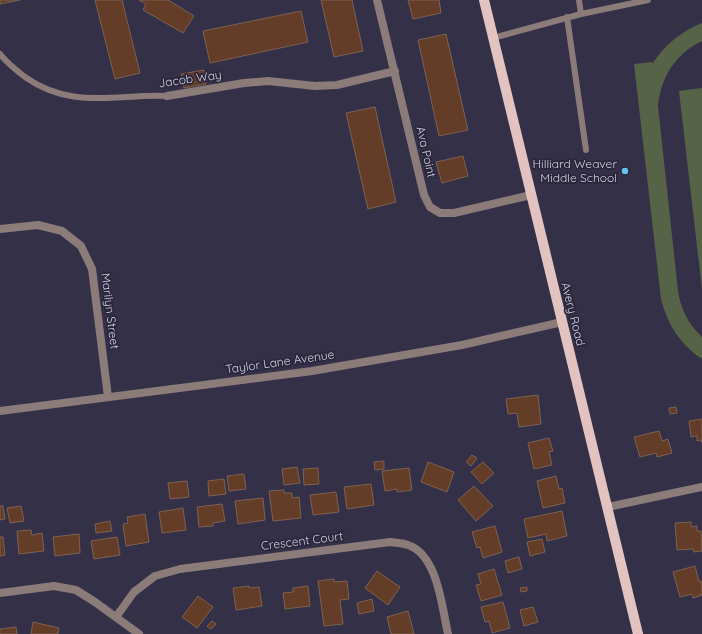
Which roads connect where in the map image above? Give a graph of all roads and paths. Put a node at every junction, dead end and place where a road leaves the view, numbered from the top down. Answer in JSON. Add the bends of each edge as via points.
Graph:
{"nodes":[{"id":1,"x":378,"y":0,"type":"edge"},
{"id":2,"x":484,"y":0,"type":"edge"},
{"id":3,"x":579,"y":0,"type":"edge"},
{"id":4,"x":648,"y":0,"type":"edge"},
{"id":5,"x":581,"y":14,"type":"junction"},
{"id":6,"x":567,"y":17,"type":"junction"},
{"id":7,"x":493,"y":38,"type":"junction"},
{"id":8,"x":0,"y":54,"type":"edge"},
{"id":9,"x":395,"y":71,"type":"junction"},
{"id":10,"x":167,"y":96,"type":"joint"},
{"id":11,"x":586,"y":150,"type":"dead end"},
{"id":12,"x":531,"y":195,"type":"junction"},
{"id":13,"x":0,"y":229,"type":"edge"},
{"id":14,"x":562,"y":322,"type":"junction"},
{"id":15,"x":108,"y":397,"type":"junction"},
{"id":16,"x":0,"y":411,"type":"edge"},
{"id":17,"x":702,"y":487,"type":"edge"},
{"id":18,"x":608,"y":507,"type":"junction"},
{"id":19,"x":0,"y":593,"type":"edge"},
{"id":20,"x":116,"y":617,"type":"junction"},
{"id":21,"x":139,"y":634,"type":"edge"},
{"id":22,"x":448,"y":634,"type":"edge"},
{"id":23,"x":638,"y":634,"type":"edge"}],
"edges":[{"from":1,"to":9,"type":"street","name":"Ava Point"},
{"from":2,"to":7,"type":"main road","name":"Avery Road"},
{"from":3,"to":5,"type":"lane"},
{"from":4,"to":5,"type":"lane"},
{"from":5,"to":6,"type":"lane"},
{"from":6,"to":7,"type":"lane"},
{"from":6,"to":11,"type":"lane"},
{"from":7,"to":12,"type":"main road","name":"Avery Road"},
{"from":8,"to":10,"type":"lane","name":"Jacob Way","via":[[34,84],[54,93],[99,99]]},
{"from":9,"to":10,"type":"street","name":"Jacob Way","via":[[337,85],[315,86],[268,81]]},
{"from":9,"to":12,"type":"street","name":"Ava Point","via":[[424,196],[430,207],[440,213],[454,213]]},
{"from":12,"to":14,"type":"main road","name":"Avery Road"},
{"from":13,"to":15,"type":"street","name":"Marilyn Street","via":[[38,225],[62,230],[81,246],[92,269]]},
{"from":14,"to":15,"type":"street","name":"Taylor Lane Avenue","via":[[462,345],[312,371]]},
{"from":14,"to":18,"type":"main road","name":"Avery Road"},
{"from":15,"to":16,"type":"street","name":"Taylor Lane Avenue"},
{"from":17,"to":18,"type":"street"},
{"from":18,"to":23,"type":"main road","name":"Avery Road"},
{"from":19,"to":20,"type":"street","via":[[54,586],[76,590]]},
{"from":20,"to":21,"type":"street"},
{"from":20,"to":22,"type":"street","name":"Crescent Court","via":[[134,592],[155,576],[180,569],[390,542],[410,546],[425,557],[435,574]]}]}
